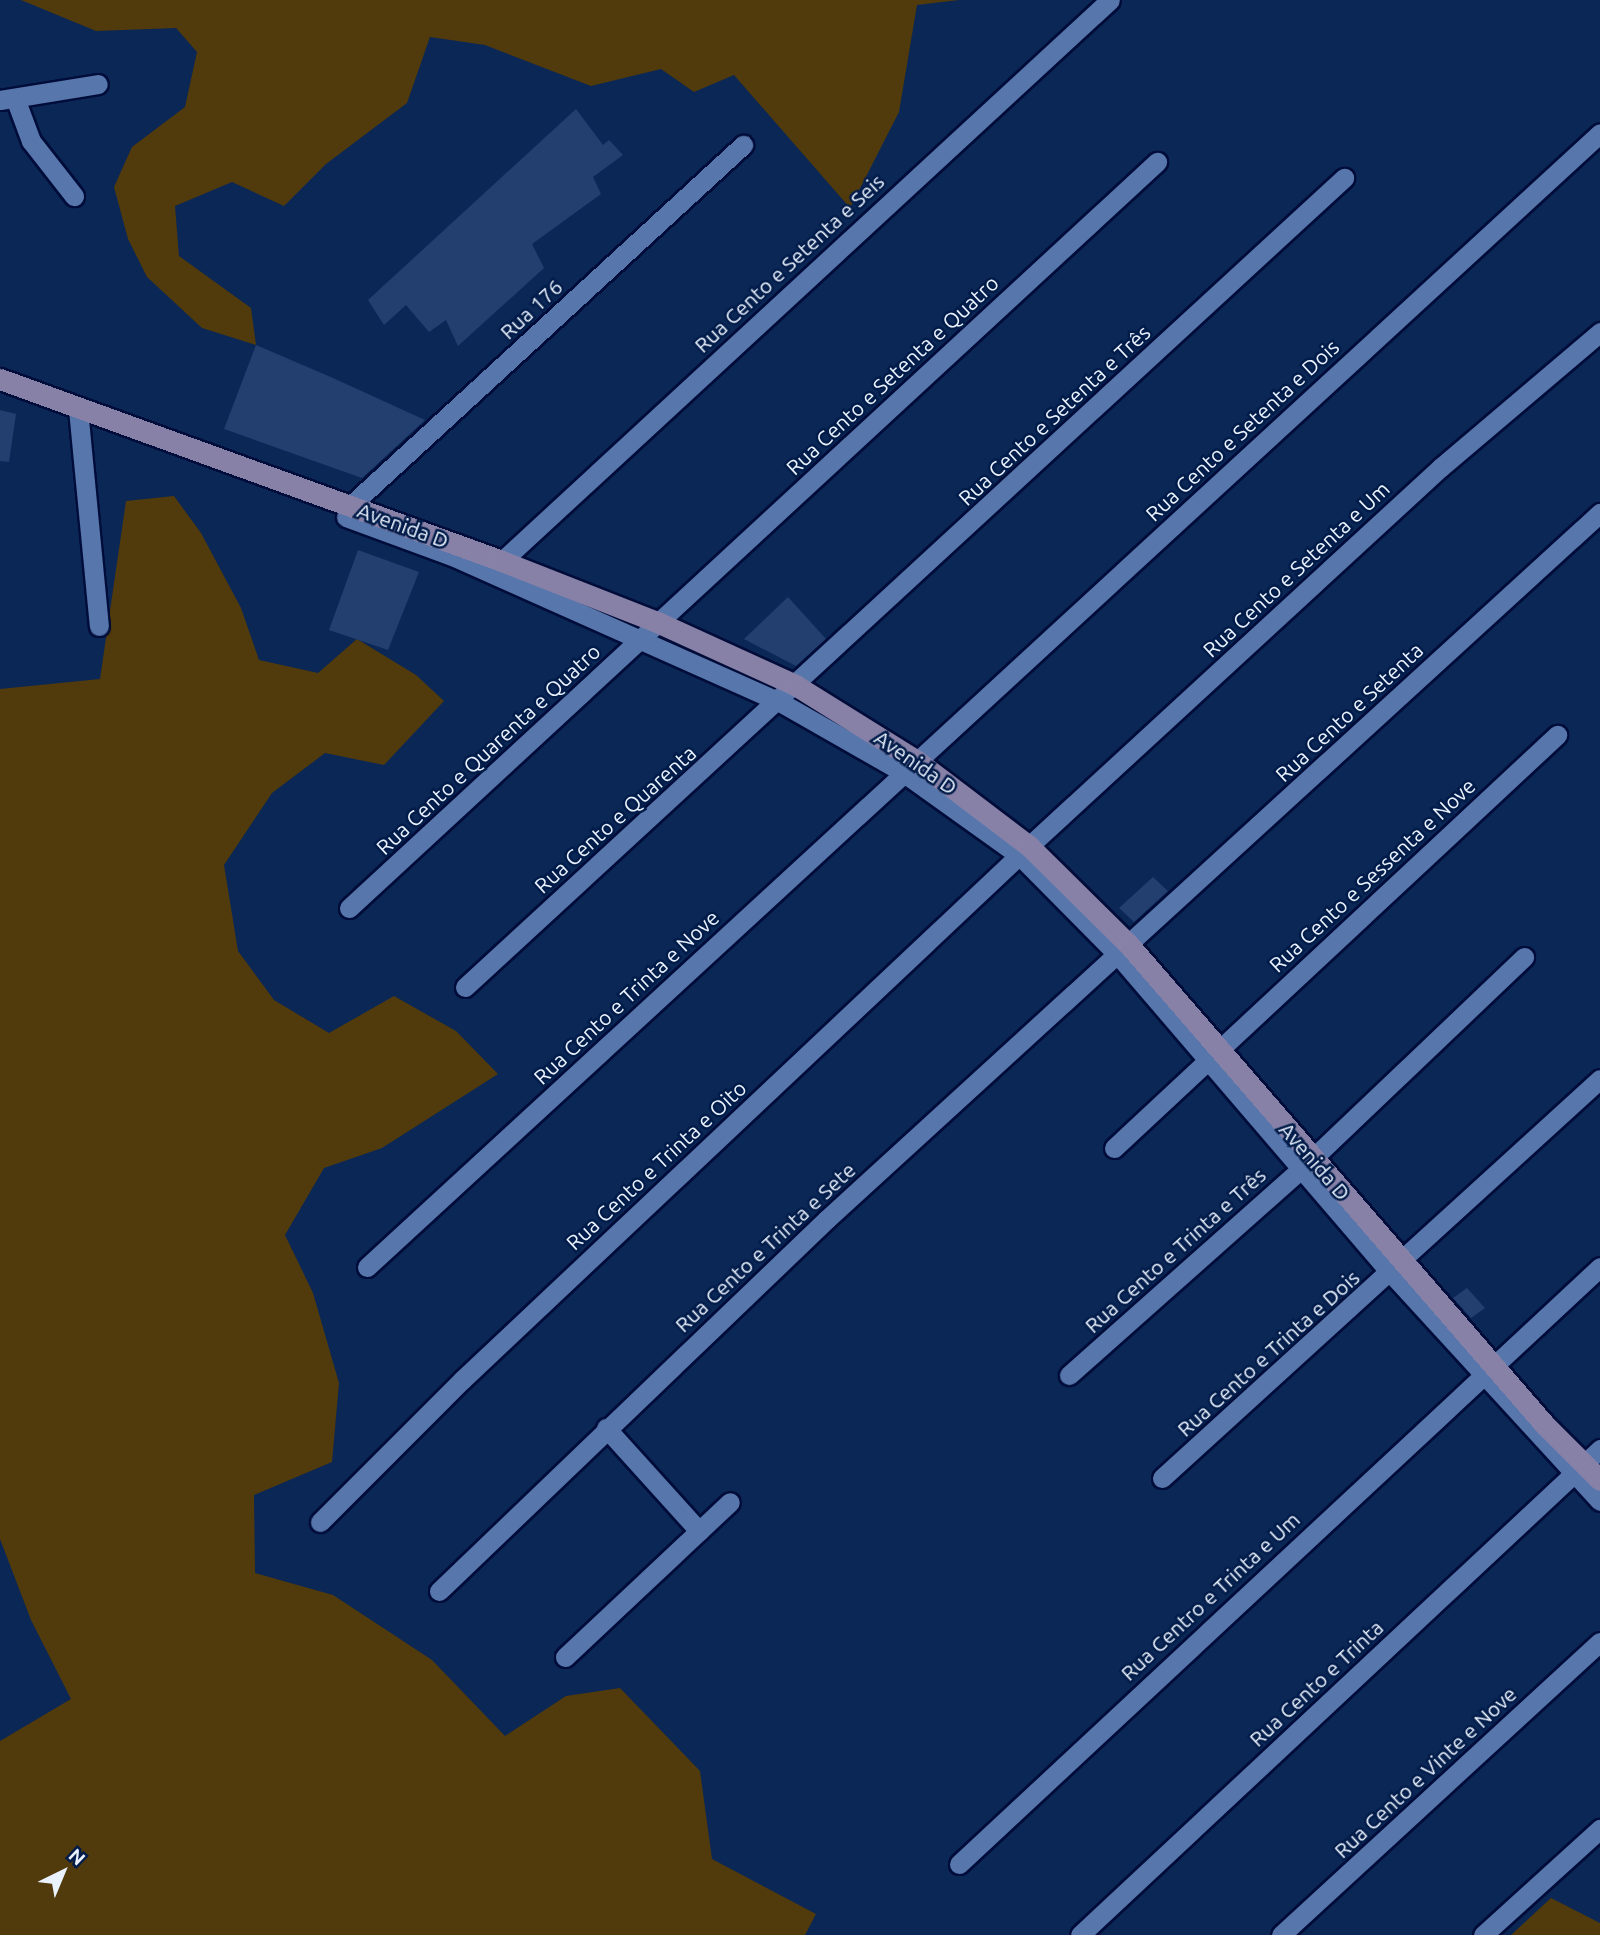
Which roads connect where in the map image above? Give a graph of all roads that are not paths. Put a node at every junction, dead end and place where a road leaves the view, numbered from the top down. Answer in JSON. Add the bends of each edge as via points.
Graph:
{"nodes":[{"id":1,"x":1110,"y":0,"type":"edge"},
{"id":2,"x":98,"y":83,"type":"dead end"},
{"id":3,"x":8,"y":99,"type":"edge"},
{"id":4,"x":1600,"y":135,"type":"edge"},
{"id":5,"x":743,"y":145,"type":"dead end"},
{"id":6,"x":1157,"y":162,"type":"dead end"},
{"id":7,"x":1344,"y":178,"type":"dead end"},
{"id":8,"x":74,"y":196,"type":"dead end"},
{"id":9,"x":1600,"y":332,"type":"edge"},
{"id":10,"x":0,"y":379,"type":"edge"},
{"id":11,"x":78,"y":409,"type":"junction"},
{"id":12,"x":348,"y":512,"type":"junction"},
{"id":13,"x":1600,"y":513,"type":"edge"},
{"id":14,"x":502,"y":561,"type":"junction"},
{"id":15,"x":657,"y":622,"type":"junction"},
{"id":16,"x":99,"y":626,"type":"dead end"},
{"id":17,"x":640,"y":638,"type":"junction"},
{"id":18,"x":795,"y":685,"type":"junction"},
{"id":19,"x":778,"y":701,"type":"junction"},
{"id":20,"x":1557,"y":736,"type":"dead end"},
{"id":21,"x":910,"y":767,"type":"junction"},
{"id":22,"x":1025,"y":851,"type":"junction"},
{"id":23,"x":349,"y":908,"type":"dead end"},
{"id":24,"x":1123,"y":950,"type":"junction"},
{"id":25,"x":1524,"y":957,"type":"dead end"},
{"id":26,"x":465,"y":987,"type":"dead end"},
{"id":27,"x":1213,"y":1053,"type":"junction"},
{"id":28,"x":1600,"y":1079,"type":"edge"},
{"id":29,"x":1114,"y":1148,"type":"dead end"},
{"id":30,"x":1306,"y":1163,"type":"junction"},
{"id":31,"x":367,"y":1267,"type":"dead end"},
{"id":32,"x":1398,"y":1267,"type":"junction"},
{"id":33,"x":1600,"y":1267,"type":"edge"},
{"id":34,"x":1489,"y":1370,"type":"junction"},
{"id":35,"x":1069,"y":1375,"type":"dead end"},
{"id":36,"x":606,"y":1428,"type":"junction"},
{"id":37,"x":1600,"y":1449,"type":"edge"},
{"id":38,"x":1578,"y":1469,"type":"junction"},
{"id":39,"x":1162,"y":1478,"type":"dead end"},
{"id":40,"x":1600,"y":1480,"type":"edge"},
{"id":41,"x":1600,"y":1501,"type":"edge"},
{"id":42,"x":730,"y":1502,"type":"dead end"},
{"id":43,"x":320,"y":1522,"type":"dead end"},
{"id":44,"x":699,"y":1531,"type":"junction"},
{"id":45,"x":439,"y":1591,"type":"dead end"},
{"id":46,"x":1600,"y":1642,"type":"edge"},
{"id":47,"x":565,"y":1657,"type":"dead end"},
{"id":48,"x":1600,"y":1829,"type":"edge"},
{"id":49,"x":959,"y":1864,"type":"dead end"},
{"id":50,"x":1080,"y":1935,"type":"edge"},
{"id":51,"x":1281,"y":1935,"type":"edge"},
{"id":52,"x":1483,"y":1935,"type":"edge"}],
"edges":[{"from":1,"to":14,"type":"street","name":"Rua Cento e Setenta e Seis"},
{"from":2,"to":3,"type":"street"},
{"from":3,"to":8,"type":"street","via":[[31,141]]},
{"from":4,"to":21,"type":"street","name":"Rua Cento e Setenta e Dois"},
{"from":5,"to":12,"type":"street","name":"Rua 176"},
{"from":6,"to":15,"type":"street","name":"Rua Cento e Setenta e Quatro"},
{"from":7,"to":18,"type":"street","name":"Rua Cento e Setenta e Três"},
{"from":9,"to":22,"type":"street","name":"Rua Cento e Setenta e Um","via":[[1451,458]]},
{"from":10,"to":11,"type":"street","name":"Avenida D"},
{"from":11,"to":12,"type":"street","name":"Avenida D"},
{"from":11,"to":16,"type":"street"},
{"from":12,"to":14,"type":"street","name":"Avenida D"},
{"from":12,"to":17,"type":"street","name":"Avenida D"},
{"from":13,"to":24,"type":"street","name":"Rua Cento e Setenta"},
{"from":14,"to":15,"type":"street","name":"Avenida D"},
{"from":15,"to":17,"type":"street","name":"Rua Cento e Quarenta e Quatro"},
{"from":15,"to":18,"type":"street","name":"Avenida D"},
{"from":17,"to":19,"type":"street","name":"Avenida D"},
{"from":17,"to":23,"type":"street","name":"Rua Cento e Quarenta e Quatro"},
{"from":18,"to":19,"type":"street","name":"Rua Cento e Quarenta"},
{"from":18,"to":21,"type":"street","name":"Avenida D"},
{"from":19,"to":21,"type":"street","name":"Avenida D"},
{"from":19,"to":26,"type":"street","name":"Rua Cento e Quarenta"},
{"from":20,"to":27,"type":"street","name":"Rua Cento e Sessenta e Nove"},
{"from":21,"to":22,"type":"street","name":"Avenida D"},
{"from":21,"to":31,"type":"street","name":"Rua Cento e Trinta e Nove"},
{"from":22,"to":24,"type":"street","name":"Avenida D"},
{"from":22,"to":43,"type":"street","name":"Rua Cento e Trinta e Oito","via":[[462,1380]]},
{"from":24,"to":27,"type":"street","name":"Avenida D"},
{"from":24,"to":36,"type":"street","name":"Rua Cento e Trinta e Sete"},
{"from":25,"to":30,"type":"street","name":"Rua Cento e Trinta e Três"},
{"from":27,"to":29,"type":"street","name":"Rua Cento e Sessenta e Nove"},
{"from":27,"to":30,"type":"street","name":"Avenida D"},
{"from":28,"to":32,"type":"street","name":"Rua Cento e Trinta e Dois"},
{"from":30,"to":32,"type":"street","name":"Avenida D"},
{"from":30,"to":35,"type":"street","name":"Rua Cento e Trinta e Três"},
{"from":32,"to":34,"type":"street","name":"Avenida D"},
{"from":32,"to":39,"type":"street","name":"Rua Cento e Trinta e Dois"},
{"from":33,"to":34,"type":"street","name":"Rua Centro e Trinta e Um"},
{"from":34,"to":38,"type":"street","name":"Avenida D"},
{"from":34,"to":49,"type":"street","name":"Rua Centro e Trinta e Um"},
{"from":36,"to":44,"type":"street"},
{"from":36,"to":45,"type":"street","name":"Rua Cento e Trinta e Sete"},
{"from":37,"to":38,"type":"street","name":"Rua Cento e Trinta"},
{"from":38,"to":40,"type":"street","name":"Avenida D"},
{"from":38,"to":41,"type":"street","name":"Avenida D"},
{"from":38,"to":50,"type":"street","name":"Rua Cento e Trinta"},
{"from":42,"to":44,"type":"street"},
{"from":44,"to":47,"type":"street"},
{"from":46,"to":51,"type":"street","name":"Rua Cento e Vinte e Nove"},
{"from":48,"to":52,"type":"street"}]}
